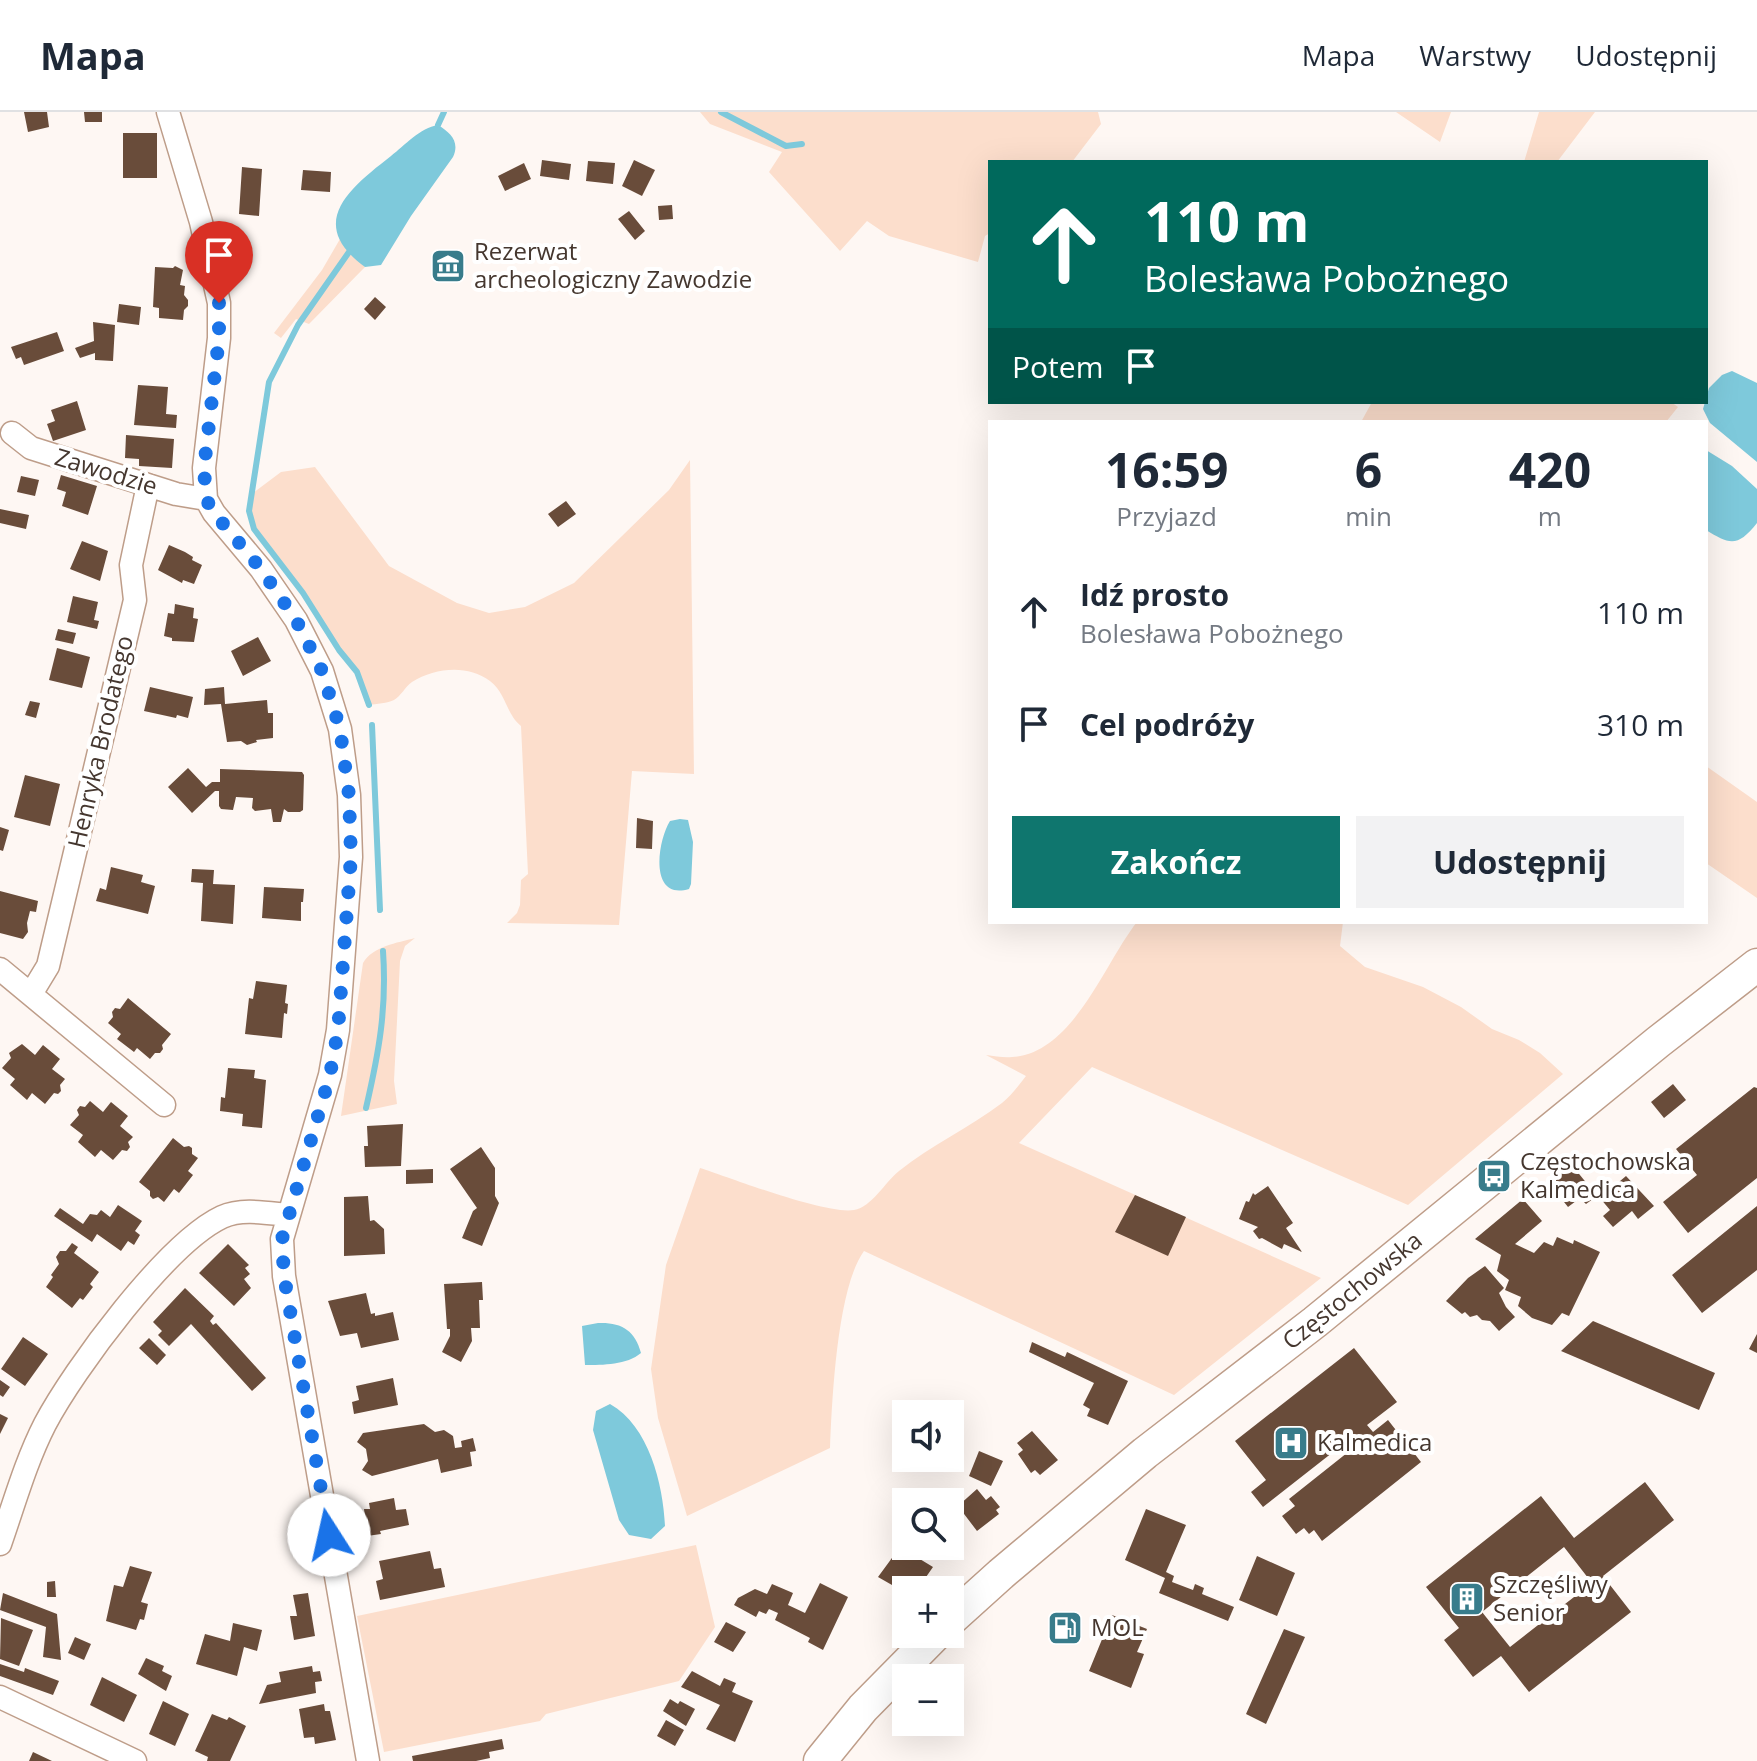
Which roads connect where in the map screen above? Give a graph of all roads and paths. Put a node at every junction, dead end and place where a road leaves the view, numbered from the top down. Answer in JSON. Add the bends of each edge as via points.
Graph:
{"nodes":[{"id":1,"x":168,"y":112,"type":"edge"},
{"id":2,"x":12,"y":433,"type":"dead end"},
{"id":3,"x":148,"y":485,"type":"junction"},
{"id":4,"x":206,"y":499,"type":"junction"},
{"id":5,"x":1757,"y":965,"type":"edge"},
{"id":6,"x":0,"y":969,"type":"edge"},
{"id":7,"x":31,"y":994,"type":"junction"},
{"id":8,"x":164,"y":1105,"type":"dead end"},
{"id":9,"x":288,"y":1215,"type":"junction"},
{"id":10,"x":0,"y":1544,"type":"edge"},
{"id":11,"x":964,"y":1607,"type":"edge"},
{"id":12,"x":922,"y":1648,"type":"edge"},
{"id":13,"x":0,"y":1697,"type":"edge"},
{"id":14,"x":110,"y":1756,"type":"edge"},
{"id":15,"x":135,"y":1761,"type":"edge"},
{"id":16,"x":368,"y":1761,"type":"edge"},
{"id":17,"x":820,"y":1761,"type":"edge"}],
"edges":[{"from":1,"to":4,"type":"street","via":[[219,303],[204,468]]},
{"from":2,"to":3,"type":"street","name":"Zawodzie","via":[[31,448]]},
{"from":3,"to":4,"type":"street","name":"Zawodzie"},
{"from":3,"to":7,"type":"street","name":"Henryka Brodatego","via":[[131,565],[135,600],[48,966]]},
{"from":4,"to":9,"type":"street","via":[[296,620],[322,671],[340,729],[349,795],[351,857],[338,1030],[330,1075]]},
{"from":5,"to":11,"type":"main road","name":"Częstochowska","via":[[1145,1453]]},
{"from":6,"to":7,"type":"street"},
{"from":7,"to":8,"type":"street"},
{"from":9,"to":10,"type":"street","via":[[224,1216],[172,1255],[84,1363],[45,1424]]},
{"from":9,"to":16,"type":"street","via":[[282,1239],[284,1276]]},
{"from":12,"to":17,"type":"main road"},
{"from":13,"to":14,"type":"street"},
{"from":14,"to":15,"type":"street"}]}
